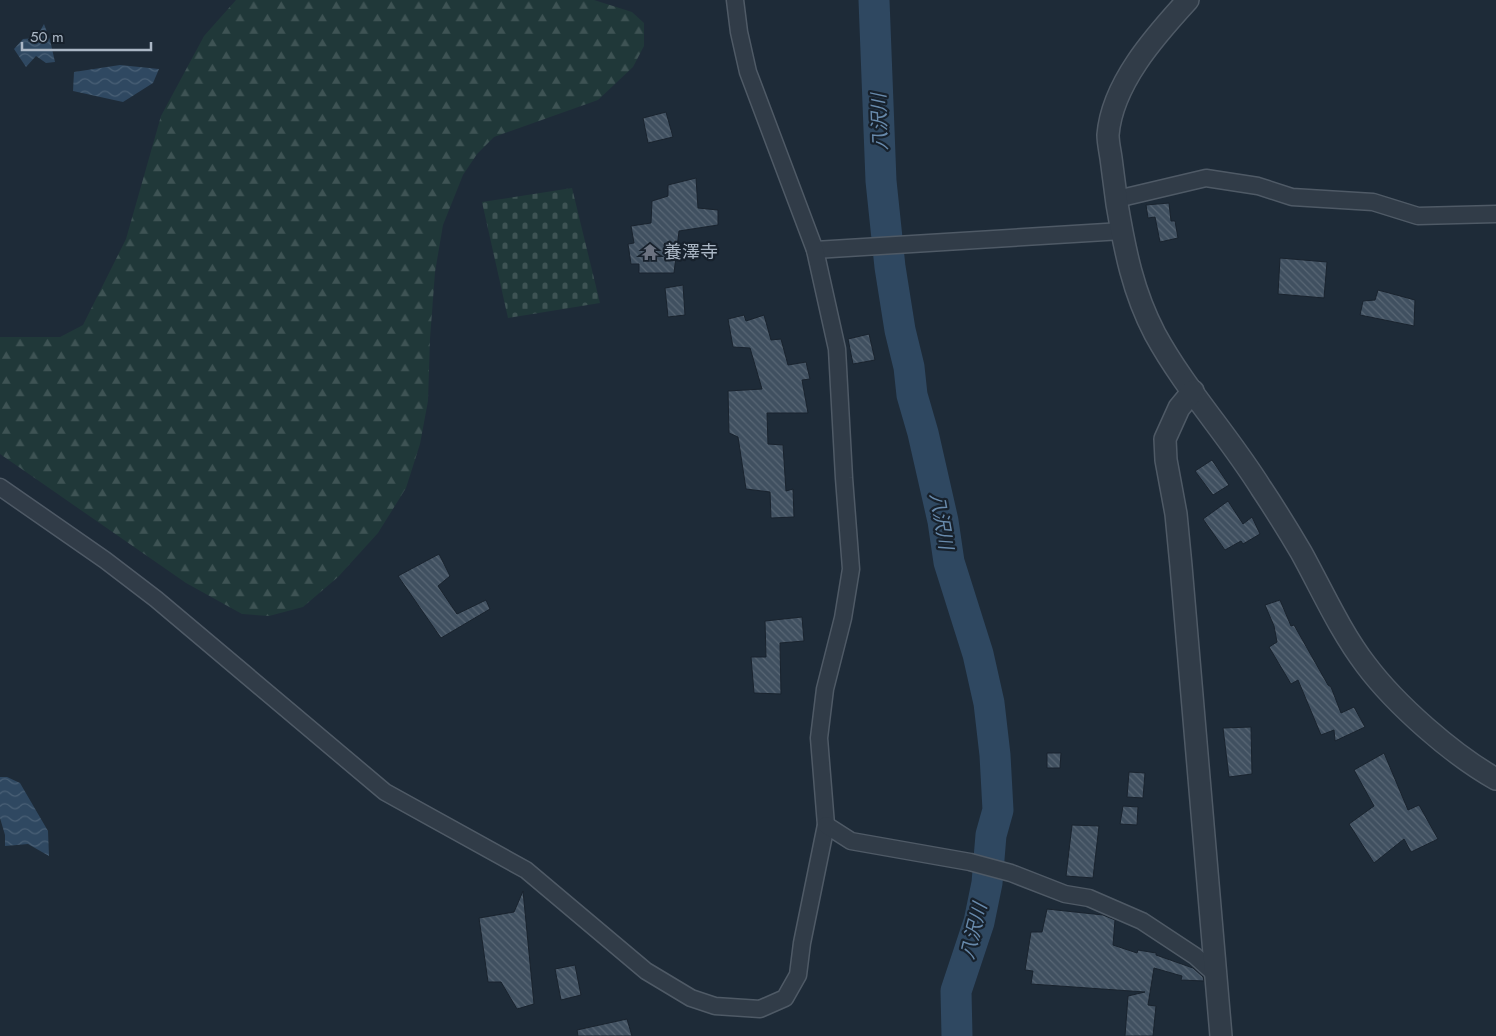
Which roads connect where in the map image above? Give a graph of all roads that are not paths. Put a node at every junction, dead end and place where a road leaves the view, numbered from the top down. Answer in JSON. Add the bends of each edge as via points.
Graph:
{"nodes":[{"id":1,"x":735,"y":0,"type":"edge"},
{"id":2,"x":1188,"y":0,"type":"edge"},
{"id":3,"x":1117,"y":199,"type":"junction"},
{"id":4,"x":1496,"y":214,"type":"edge"},
{"id":5,"x":1122,"y":231,"type":"junction"},
{"id":6,"x":815,"y":250,"type":"junction"},
{"id":7,"x":1193,"y":391,"type":"junction"},
{"id":8,"x":0,"y":487,"type":"edge"},
{"id":9,"x":1496,"y":779,"type":"edge"},
{"id":10,"x":826,"y":825,"type":"junction"},
{"id":11,"x":1215,"y":974,"type":"junction"},
{"id":12,"x":1221,"y":1036,"type":"edge"}],
"edges":[{"from":1,"to":6,"type":"street","via":[[748,72]]},
{"from":2,"to":3,"type":"street","via":[[1132,70],[1115,102],[1108,136]]},
{"from":3,"to":4,"type":"street","via":[[1206,178],[1258,186],[1292,197],[1373,202],[1418,216]]},
{"from":3,"to":5,"type":"street"},
{"from":5,"to":6,"type":"street"},
{"from":5,"to":7,"type":"street","via":[[1130,272],[1144,310],[1155,334]]},
{"from":6,"to":10,"type":"street","via":[[837,350],[851,569],[843,618],[825,689],[819,738]]},
{"from":7,"to":9,"type":"street","via":[[1261,488],[1366,666],[1427,729]]},
{"from":7,"to":11,"type":"street","via":[[1179,408],[1165,439],[1181,566]]},
{"from":8,"to":10,"type":"street","via":[[156,599],[385,792],[526,870],[646,971],[691,998],[715,1006],[760,1009],[785,998],[798,975]]},
{"from":10,"to":11,"type":"street","via":[[852,841],[970,862],[1011,873],[1065,894],[1089,898],[1142,921],[1195,956]]},
{"from":11,"to":12,"type":"street"}]}
